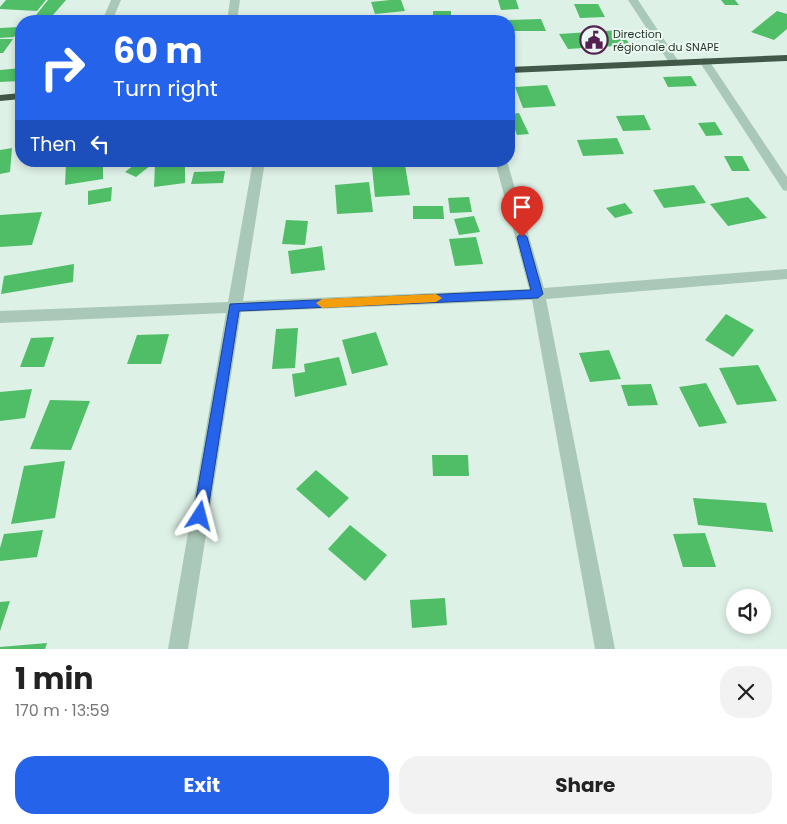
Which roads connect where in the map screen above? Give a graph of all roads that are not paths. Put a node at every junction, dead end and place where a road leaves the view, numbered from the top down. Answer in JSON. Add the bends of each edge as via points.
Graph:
{"nodes":[{"id":1,"x":116,"y":0,"type":"edge"},
{"id":2,"x":235,"y":0,"type":"edge"},
{"id":3,"x":633,"y":0,"type":"edge"},
{"id":4,"x":110,"y":15,"type":"edge"},
{"id":5,"x":233,"y":15,"type":"edge"},
{"id":6,"x":787,"y":58,"type":"edge"},
{"id":7,"x":704,"y":60,"type":"junction"},
{"id":8,"x":674,"y":62,"type":"junction"},
{"id":9,"x":515,"y":70,"type":"edge"},
{"id":10,"x":15,"y":97,"type":"edge"},
{"id":11,"x":0,"y":98,"type":"edge"},
{"id":12,"x":258,"y":167,"type":"edge"},
{"id":13,"x":503,"y":167,"type":"edge"},
{"id":14,"x":787,"y":187,"type":"edge"},
{"id":15,"x":787,"y":274,"type":"edge"},
{"id":16,"x":538,"y":294,"type":"junction"},
{"id":17,"x":234,"y":307,"type":"junction"},
{"id":18,"x":0,"y":317,"type":"edge"},
{"id":19,"x":178,"y":649,"type":"edge"},
{"id":20,"x":605,"y":649,"type":"edge"}],
"edges":[{"from":1,"to":4,"type":"street"},
{"from":2,"to":5,"type":"street"},
{"from":3,"to":8,"type":"street"},
{"from":6,"to":7,"type":"highway"},
{"from":7,"to":8,"type":"highway"},
{"from":7,"to":14,"type":"street"},
{"from":8,"to":9,"type":"highway"},
{"from":10,"to":11,"type":"highway"},
{"from":12,"to":17,"type":"street"},
{"from":13,"to":16,"type":"street"},
{"from":15,"to":16,"type":"street"},
{"from":16,"to":17,"type":"street"},
{"from":16,"to":20,"type":"street"},
{"from":17,"to":18,"type":"street"},
{"from":17,"to":19,"type":"street"}]}
